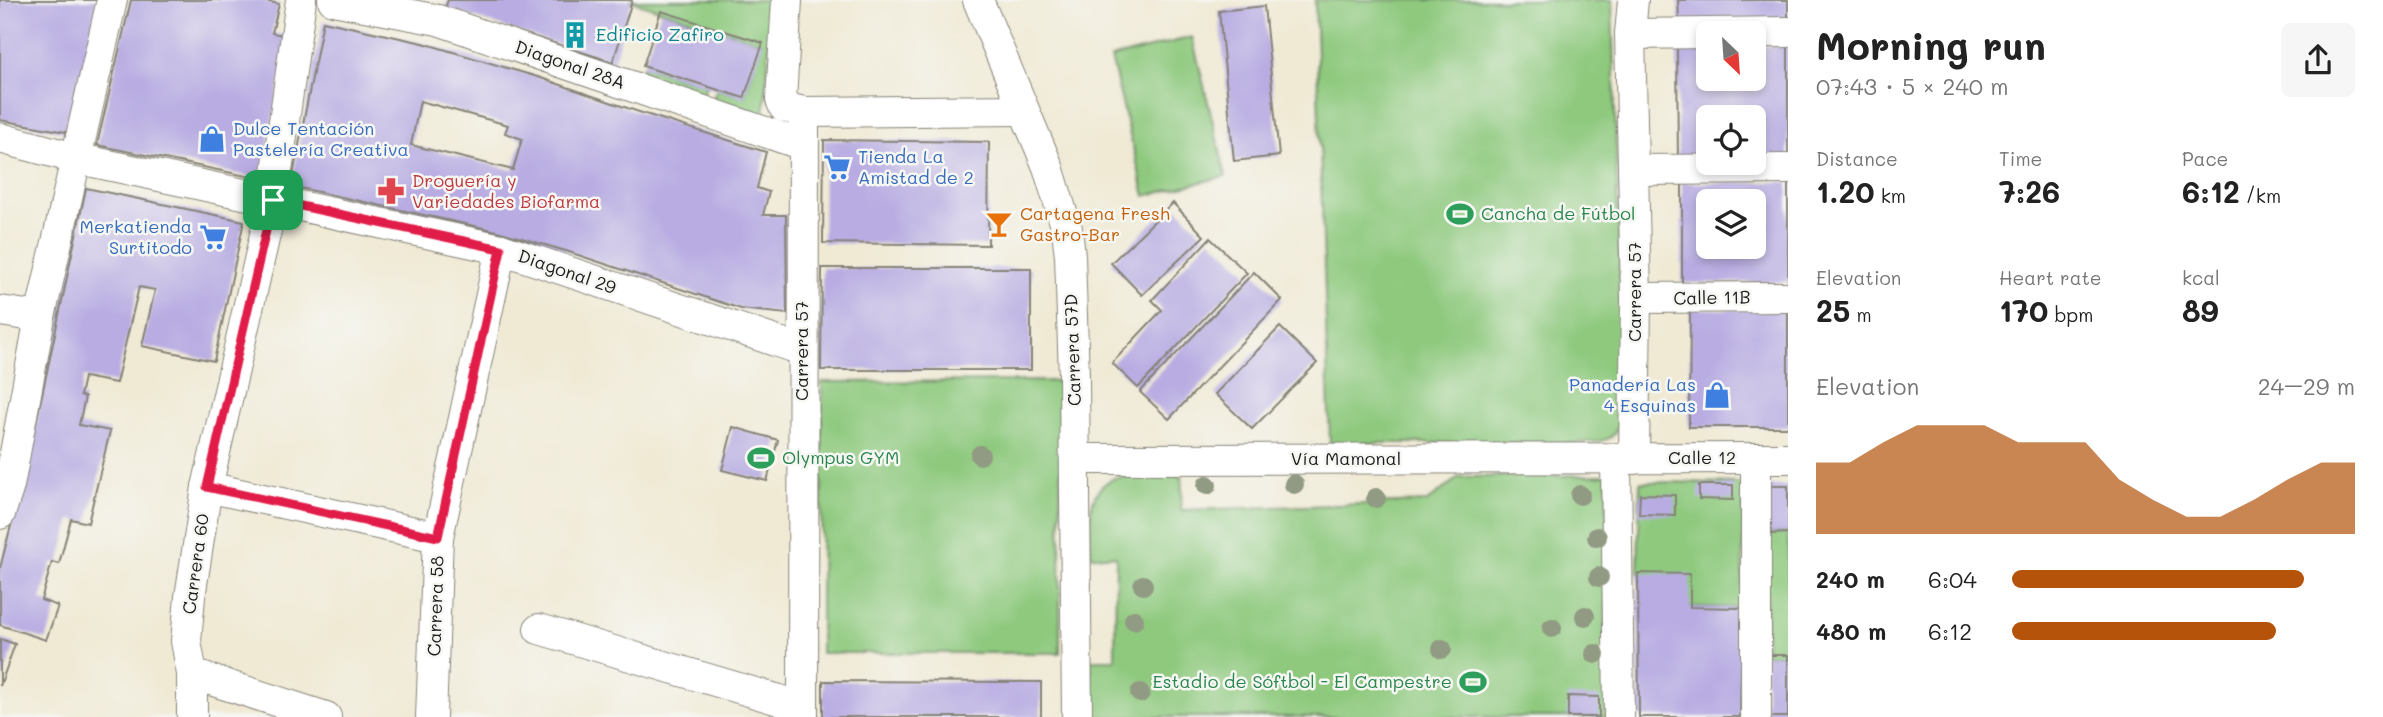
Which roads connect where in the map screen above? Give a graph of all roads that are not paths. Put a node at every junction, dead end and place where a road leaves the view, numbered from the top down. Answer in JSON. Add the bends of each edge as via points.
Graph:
{"nodes":[{"id":1,"x":112,"y":0,"type":"edge"},
{"id":2,"x":301,"y":0,"type":"edge"},
{"id":3,"x":332,"y":0,"type":"edge"},
{"id":4,"x":787,"y":0,"type":"edge"},
{"id":5,"x":978,"y":0,"type":"edge"},
{"id":6,"x":1633,"y":0,"type":"edge"},
{"id":7,"x":439,"y":10,"type":"edge"},
{"id":8,"x":1788,"y":32,"type":"edge"},
{"id":9,"x":1630,"y":34,"type":"junction"},
{"id":10,"x":1023,"y":110,"type":"junction"},
{"id":11,"x":804,"y":112,"type":"junction"},
{"id":12,"x":0,"y":138,"type":"edge"},
{"id":13,"x":803,"y":145,"type":"junction"},
{"id":14,"x":75,"y":158,"type":"junction"},
{"id":15,"x":1788,"y":169,"type":"edge"},
{"id":16,"x":1634,"y":170,"type":"junction"},
{"id":17,"x":273,"y":200,"type":"junction"},
{"id":18,"x":501,"y":249,"type":"junction"},
{"id":19,"x":1788,"y":297,"type":"edge"},
{"id":20,"x":1636,"y":298,"type":"junction"},
{"id":21,"x":0,"y":311,"type":"edge"},
{"id":22,"x":40,"y":317,"type":"junction"},
{"id":23,"x":802,"y":351,"type":"junction"},
{"id":24,"x":1756,"y":458,"type":"junction"},
{"id":25,"x":1788,"y":458,"type":"edge"},
{"id":26,"x":1076,"y":459,"type":"junction"},
{"id":27,"x":1625,"y":459,"type":"junction"},
{"id":28,"x":207,"y":487,"type":"junction"},
{"id":29,"x":0,"y":514,"type":"edge"},
{"id":30,"x":438,"y":537,"type":"junction"},
{"id":31,"x":539,"y":629,"type":"dead end"},
{"id":32,"x":192,"y":674,"type":"junction"},
{"id":33,"x":803,"y":712,"type":"edge"},
{"id":34,"x":437,"y":715,"type":"edge"},
{"id":35,"x":192,"y":717,"type":"edge"},
{"id":36,"x":326,"y":717,"type":"edge"},
{"id":37,"x":1077,"y":717,"type":"edge"},
{"id":38,"x":1619,"y":717,"type":"edge"},
{"id":39,"x":1756,"y":717,"type":"edge"}],
"edges":[{"from":1,"to":14,"type":"street"},
{"from":2,"to":17,"type":"street","name":"Carrera 60"},
{"from":3,"to":7,"type":"street","name":"Diagonal 28A"},
{"from":4,"to":11,"type":"street","via":[[782,100],[784,107]]},
{"from":5,"to":10,"type":"street","name":"Carrera 57D"},
{"from":6,"to":9,"type":"street","name":"Carrera 57"},
{"from":7,"to":13,"type":"street","name":"Diagonal 28A"},
{"from":8,"to":9,"type":"street"},
{"from":9,"to":16,"type":"street","name":"Carrera 57"},
{"from":10,"to":11,"type":"street"},
{"from":10,"to":26,"type":"street","name":"Carrera 57D","via":[[1048,167],[1067,229]]},
{"from":11,"to":13,"type":"street","name":"Carrera 57"},
{"from":12,"to":14,"type":"street","name":"Diagonal 29"},
{"from":13,"to":23,"type":"street","name":"Carrera 57"},
{"from":14,"to":17,"type":"street","name":"Diagonal 29"},
{"from":14,"to":22,"type":"street"},
{"from":15,"to":16,"type":"street"},
{"from":16,"to":20,"type":"street","name":"Carrera 57"},
{"from":17,"to":18,"type":"street","name":"Diagonal 29"},
{"from":17,"to":28,"type":"street","name":"Carrera 60"},
{"from":18,"to":23,"type":"street","name":"Diagonal 29"},
{"from":18,"to":30,"type":"street","name":"Carrera 58"},
{"from":19,"to":20,"type":"street","name":"Calle 11B"},
{"from":20,"to":27,"type":"street","name":"Carrera 57"},
{"from":21,"to":22,"type":"street"},
{"from":22,"to":29,"type":"street"},
{"from":23,"to":33,"type":"street","name":"Carrera 57"},
{"from":24,"to":25,"type":"street","name":"Calle 12"},
{"from":24,"to":27,"type":"street","name":"Calle 12"},
{"from":24,"to":39,"type":"street"},
{"from":26,"to":27,"type":"street","name":"Vía Mamonal"},
{"from":26,"to":37,"type":"street","name":"Carrera 57D"},
{"from":27,"to":38,"type":"street","name":"Carrera 57"},
{"from":28,"to":30,"type":"street"},
{"from":28,"to":32,"type":"street","name":"Carrera 60","via":[[186,641]]},
{"from":30,"to":34,"type":"street","name":"Carrera 58"},
{"from":31,"to":33,"type":"street"},
{"from":32,"to":35,"type":"street","name":"Carrera 60"},
{"from":32,"to":36,"type":"street"}]}
